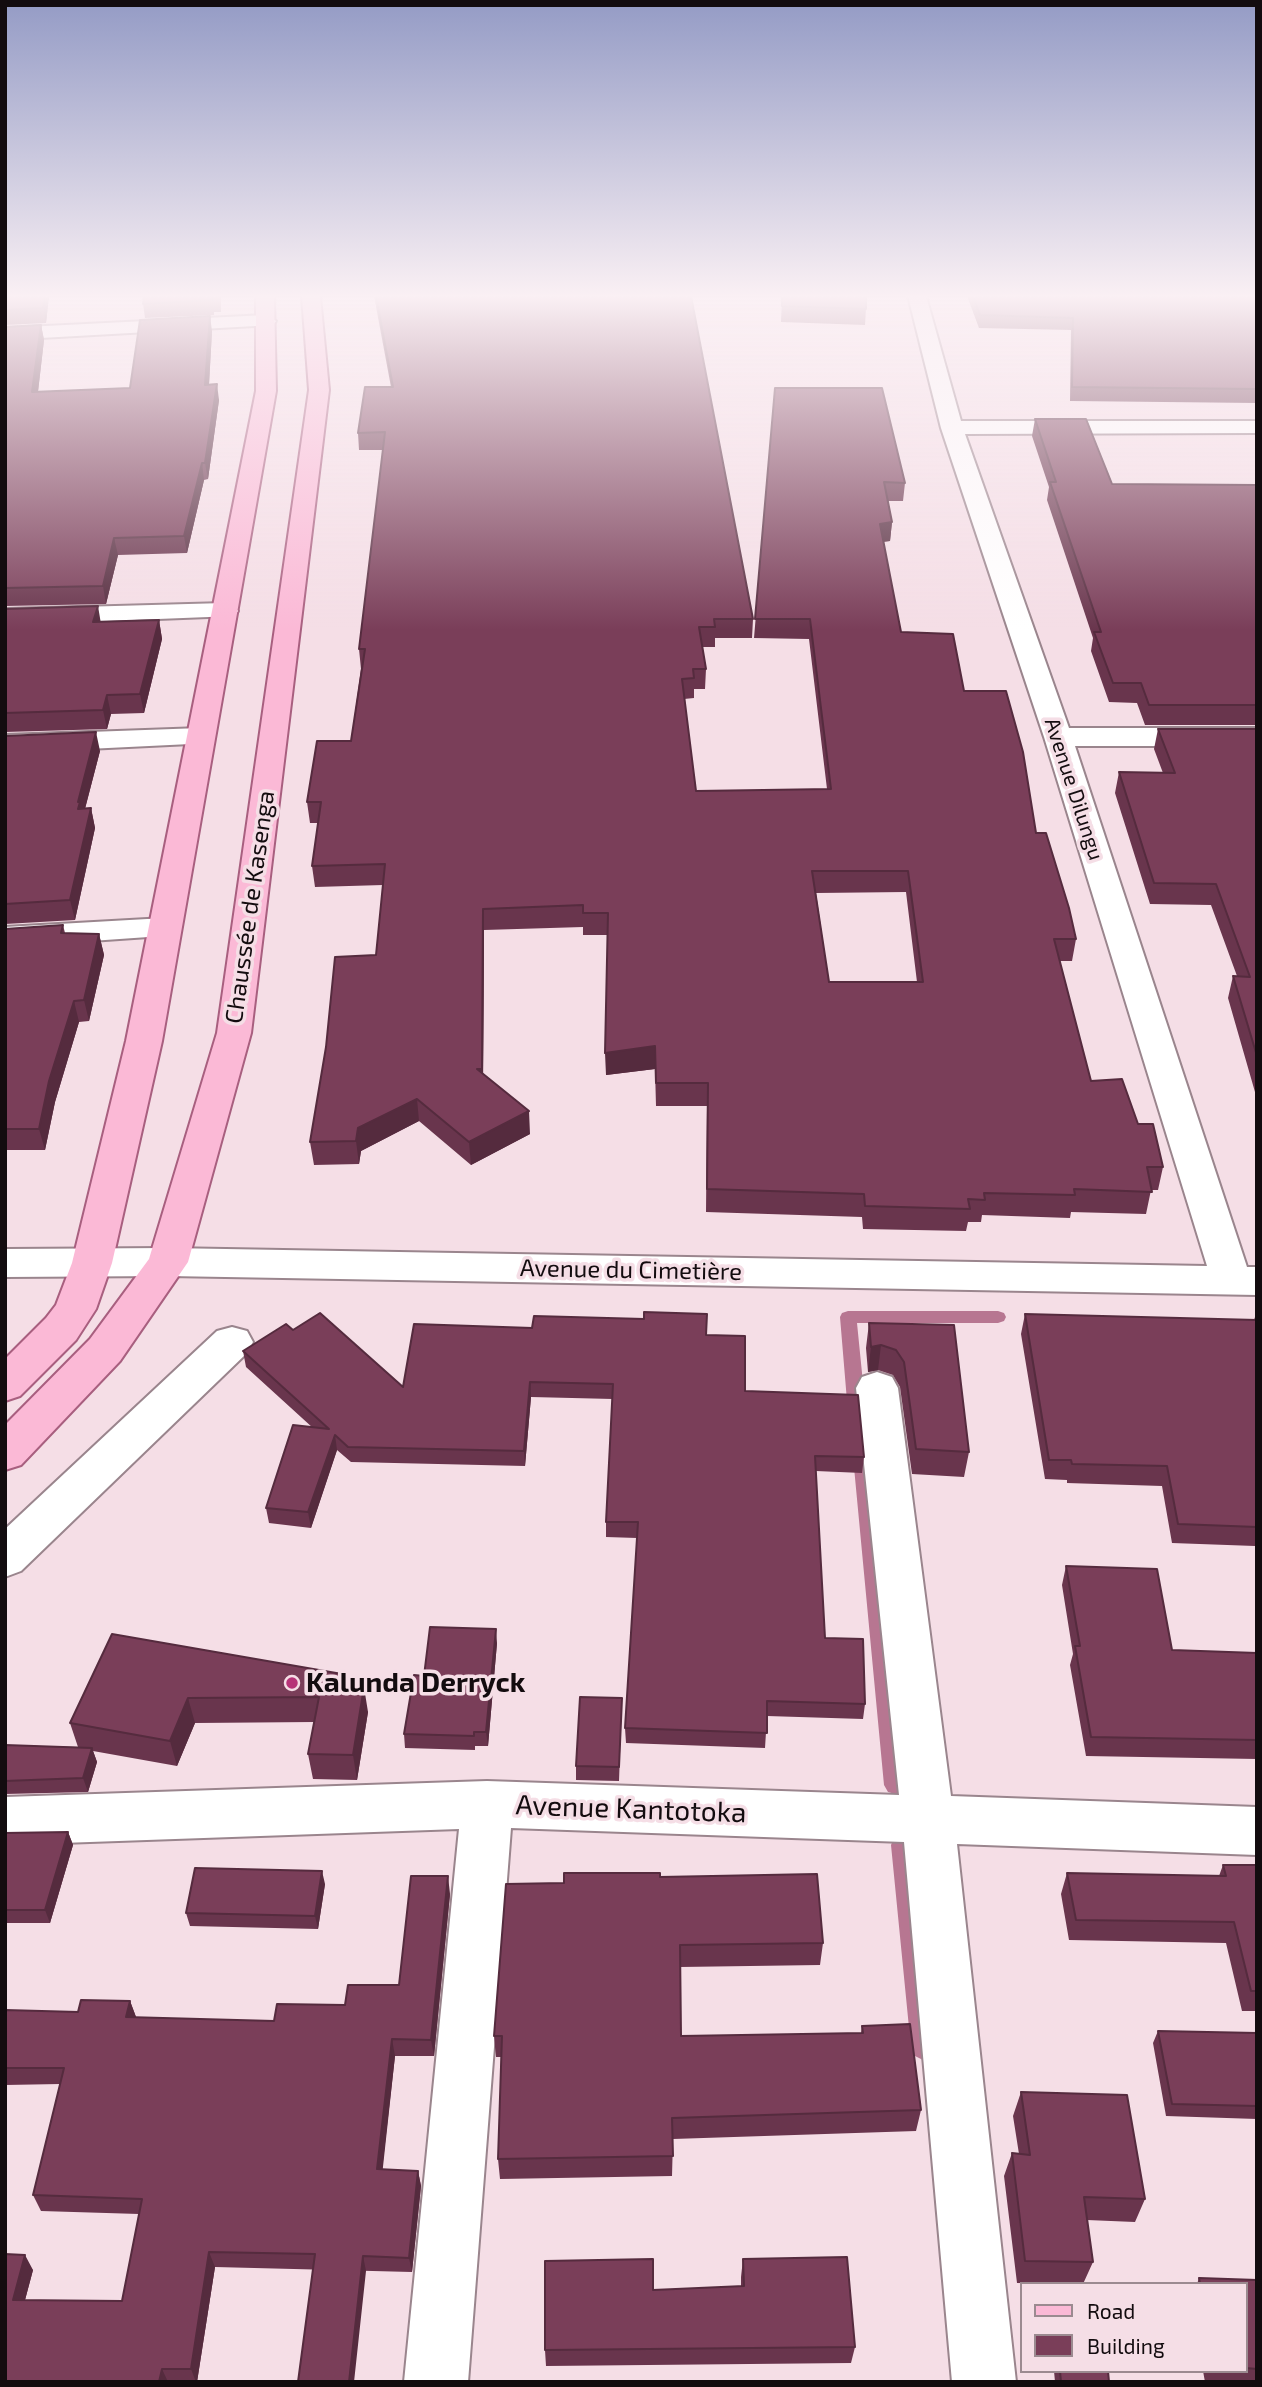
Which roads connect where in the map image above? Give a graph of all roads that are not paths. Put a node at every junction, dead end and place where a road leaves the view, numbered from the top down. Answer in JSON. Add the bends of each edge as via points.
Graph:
{"nodes":[{"id":1,"x":263,"y":407,"type":"edge"},
{"id":2,"x":317,"y":407,"type":"edge"},
{"id":3,"x":947,"y":407,"type":"edge"},
{"id":4,"x":1257,"y":427,"type":"edge"},
{"id":5,"x":952,"y":428,"type":"junction"},
{"id":6,"x":225,"y":611,"type":"junction"},
{"id":7,"x":5,"y":617,"type":"edge"},
{"id":8,"x":201,"y":737,"type":"junction"},
{"id":9,"x":1058,"y":737,"type":"junction"},
{"id":10,"x":1257,"y":737,"type":"edge"},
{"id":11,"x":5,"y":744,"type":"edge"},
{"id":12,"x":165,"y":928,"type":"junction"},
{"id":13,"x":5,"y":937,"type":"edge"},
{"id":14,"x":168,"y":1262,"type":"junction"},
{"id":15,"x":5,"y":1263,"type":"edge"},
{"id":16,"x":92,"y":1263,"type":"junction"},
{"id":17,"x":1244,"y":1281,"type":"edge"},
{"id":18,"x":232,"y":1342,"type":"dead end"},
{"id":19,"x":5,"y":1385,"type":"edge"},
{"id":20,"x":877,"y":1388,"type":"dead end"},
{"id":21,"x":5,"y":1453,"type":"edge"},
{"id":22,"x":5,"y":1559,"type":"edge"},
{"id":23,"x":487,"y":1804,"type":"junction"},
{"id":24,"x":928,"y":1819,"type":"junction"},
{"id":25,"x":5,"y":1821,"type":"edge"},
{"id":26,"x":1257,"y":1831,"type":"edge"},
{"id":27,"x":436,"y":2382,"type":"edge"},
{"id":28,"x":984,"y":2382,"type":"edge"}],
"edges":[{"from":1,"to":6,"type":"main road"},
{"from":2,"to":14,"type":"main road","name":"Chaussée de Kasenga","via":[[234,1033]]},
{"from":3,"to":5,"type":"street","name":"Avenue Dilungu"},
{"from":4,"to":5,"type":"street"},
{"from":5,"to":9,"type":"street","name":"Avenue Dilungu"},
{"from":6,"to":7,"type":"street"},
{"from":6,"to":8,"type":"main road"},
{"from":8,"to":11,"type":"street"},
{"from":8,"to":12,"type":"main road"},
{"from":9,"to":10,"type":"street"},
{"from":9,"to":17,"type":"street","name":"Avenue Dilungu"},
{"from":12,"to":13,"type":"street"},
{"from":12,"to":16,"type":"main road","via":[[144,1041]]},
{"from":14,"to":16,"type":"street","name":"Avenue du Cimetière"},
{"from":14,"to":17,"type":"street","name":"Avenue du Cimetière"},
{"from":14,"to":21,"type":"main road","name":"Chaussée de Kasenga","via":[[105,1350]]},
{"from":15,"to":16,"type":"street","name":"Avenue du Cimetière"},
{"from":16,"to":19,"type":"main road","via":[[75,1308],[61,1329]]},
{"from":18,"to":22,"type":"street"},
{"from":20,"to":24,"type":"street"},
{"from":23,"to":24,"type":"street","name":"Avenue Kantotoka"},
{"from":23,"to":25,"type":"street","name":"Avenue Kantotoka"},
{"from":23,"to":27,"type":"street"},
{"from":24,"to":26,"type":"street","name":"Avenue Kantotoka"},
{"from":24,"to":28,"type":"street"}]}
